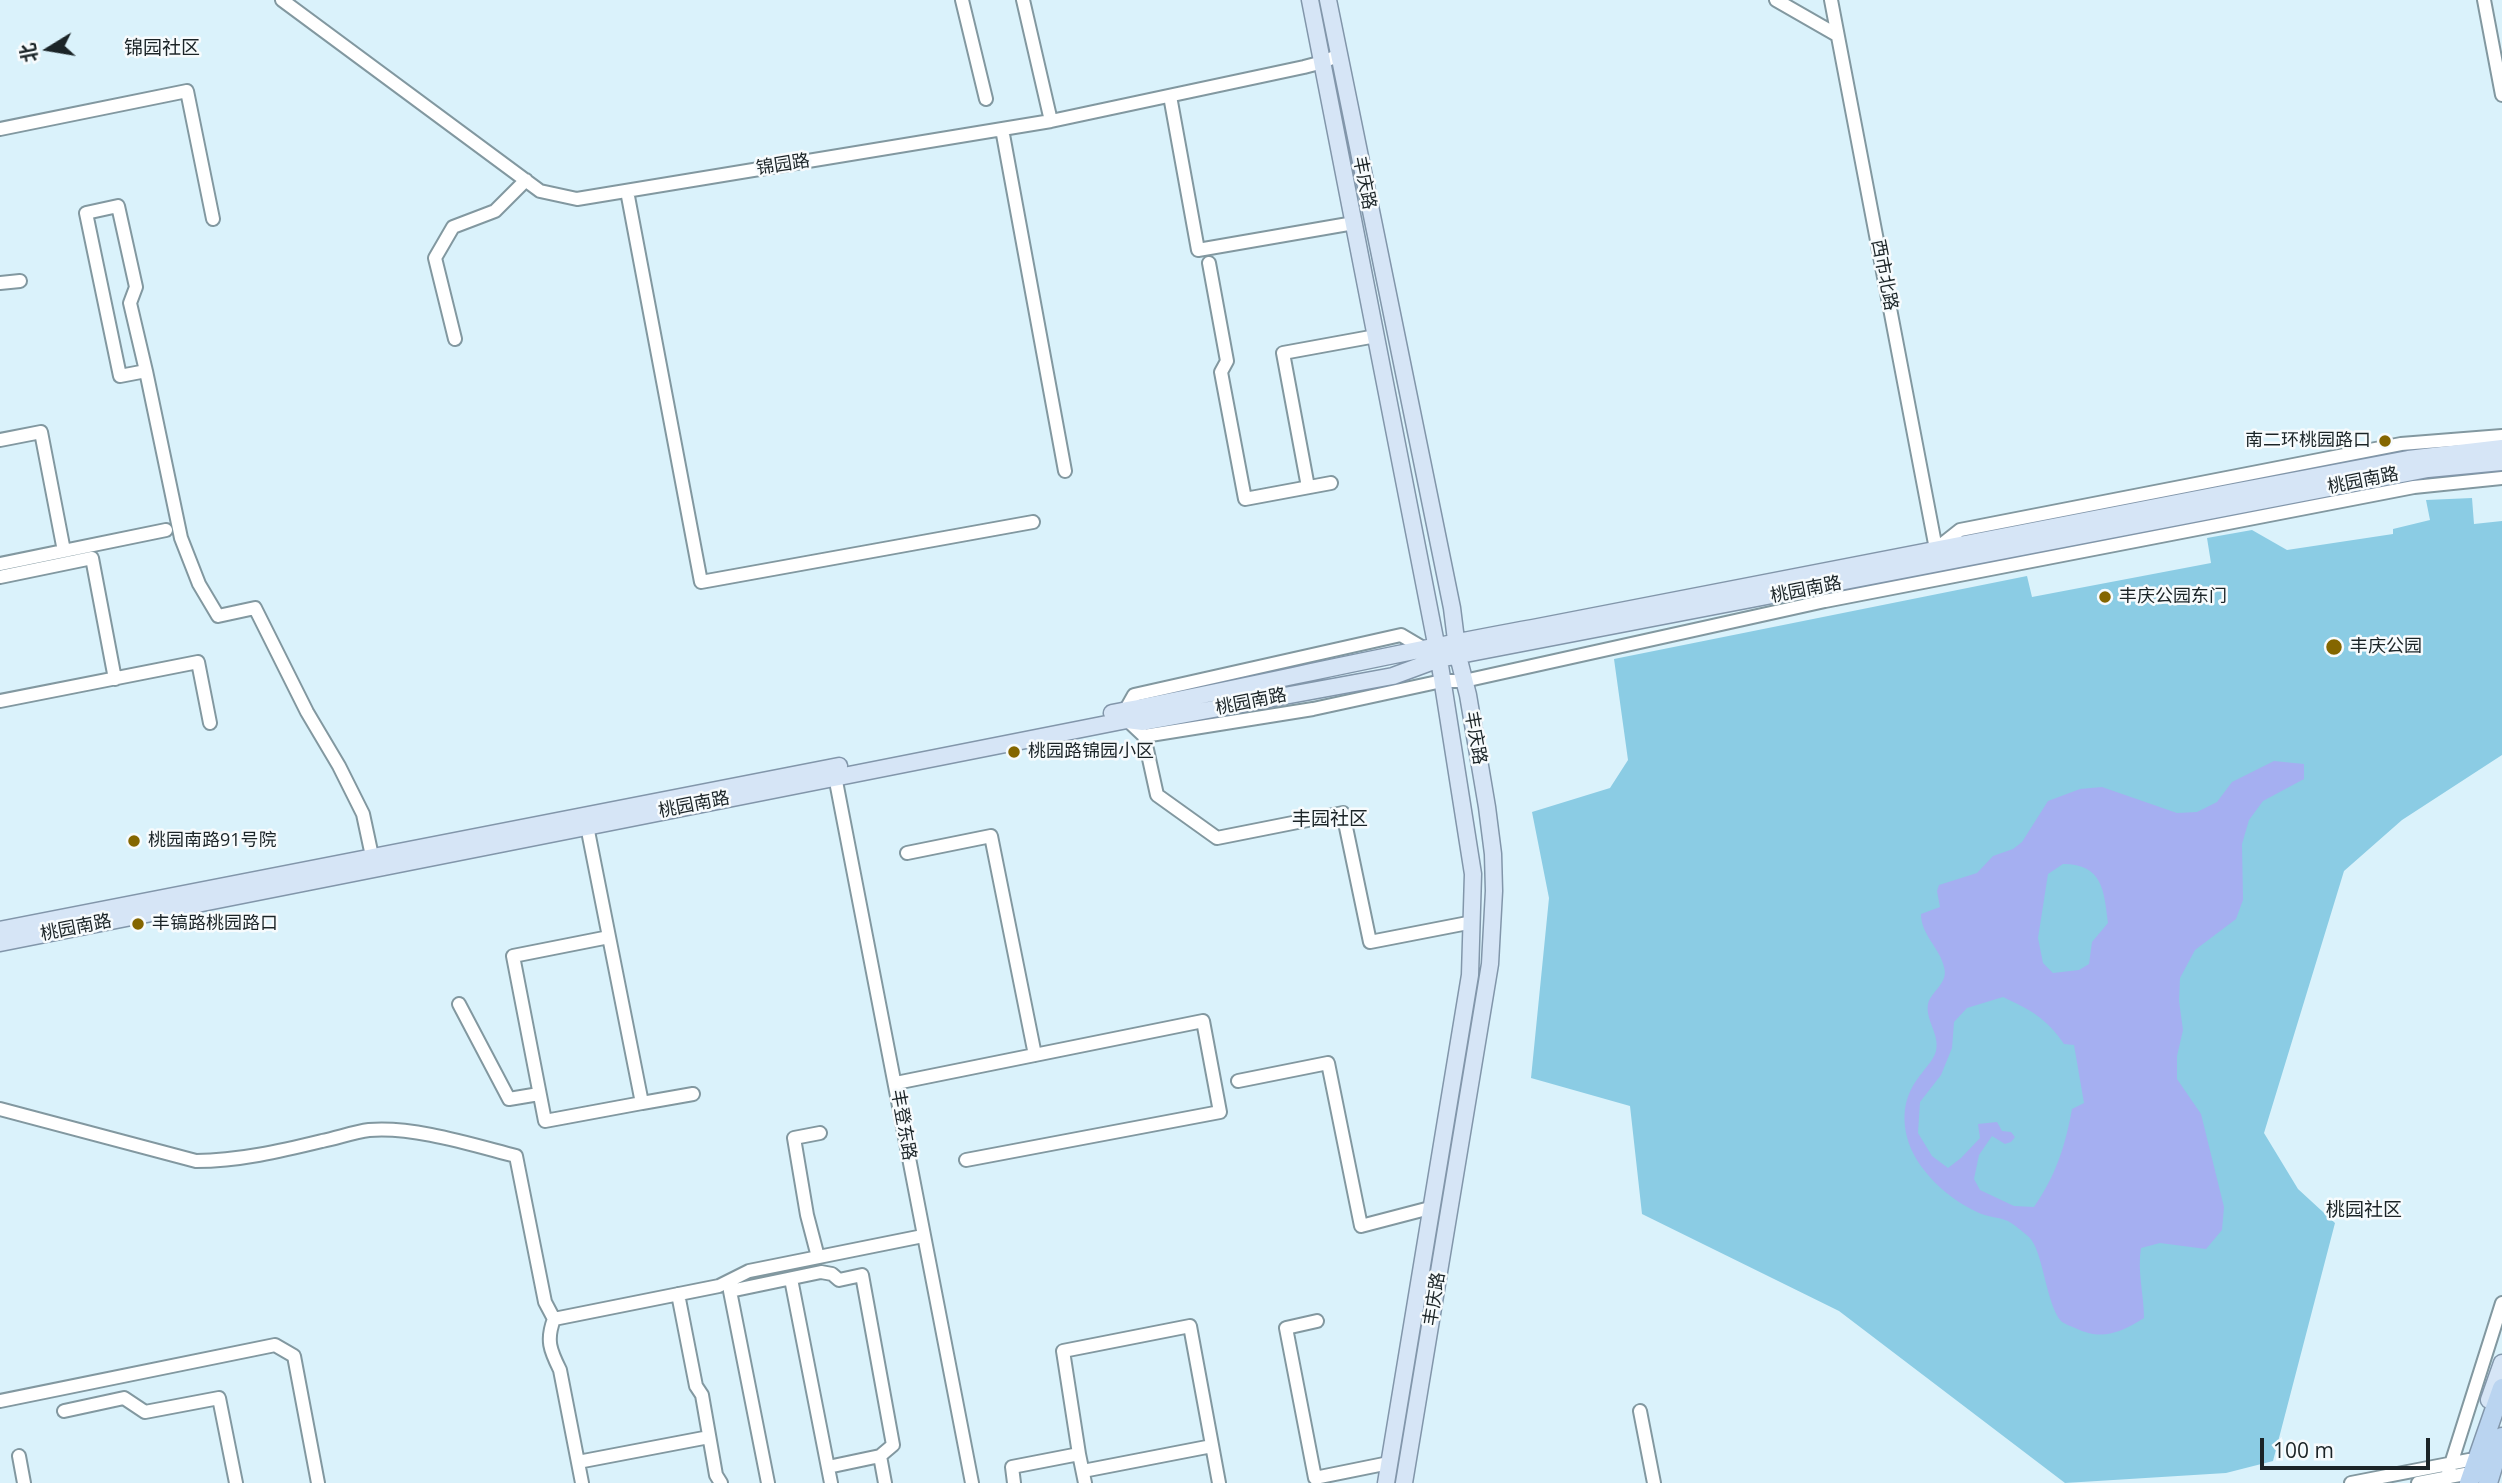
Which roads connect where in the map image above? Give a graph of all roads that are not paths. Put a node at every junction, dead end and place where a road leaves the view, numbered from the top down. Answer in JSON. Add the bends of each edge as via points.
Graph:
{"nodes":[{"id":1,"x":282,"y":0,"type":"edge"},
{"id":2,"x":962,"y":0,"type":"edge"},
{"id":3,"x":1023,"y":0,"type":"edge"},
{"id":4,"x":1310,"y":0,"type":"edge"},
{"id":5,"x":1328,"y":0,"type":"edge"},
{"id":6,"x":1776,"y":0,"type":"edge"},
{"id":7,"x":1831,"y":0,"type":"edge"},
{"id":8,"x":2484,"y":0,"type":"edge"},
{"id":9,"x":1837,"y":35,"type":"junction"},
{"id":10,"x":1339,"y":55,"type":"junction"},
{"id":11,"x":1323,"y":62,"type":"junction"},
{"id":12,"x":2502,"y":95,"type":"edge"},
{"id":13,"x":1170,"y":96,"type":"junction"},
{"id":14,"x":986,"y":99,"type":"dead end"},
{"id":15,"x":1051,"y":121,"type":"junction"},
{"id":16,"x":0,"y":129,"type":"edge"},
{"id":17,"x":1002,"y":129,"type":"junction"},
{"id":18,"x":526,"y":180,"type":"junction"},
{"id":19,"x":627,"y":191,"type":"junction"},
{"id":20,"x":213,"y":219,"type":"dead end"},
{"id":21,"x":1354,"y":223,"type":"junction"},
{"id":22,"x":1209,"y":263,"type":"dead end"},
{"id":23,"x":20,"y":281,"type":"dead end"},
{"id":24,"x":0,"y":283,"type":"edge"},
{"id":25,"x":1376,"y":336,"type":"junction"},
{"id":26,"x":455,"y":339,"type":"dead end"},
{"id":27,"x":146,"y":371,"type":"junction"},
{"id":28,"x":2502,"y":436,"type":"edge"},
{"id":29,"x":0,"y":440,"type":"edge"},
{"id":30,"x":2502,"y":448,"type":"edge"},
{"id":31,"x":2502,"y":462,"type":"edge"},
{"id":32,"x":1065,"y":471,"type":"dead end"},
{"id":33,"x":2502,"y":478,"type":"edge"},
{"id":34,"x":1331,"y":483,"type":"dead end"},
{"id":35,"x":1308,"y":487,"type":"junction"},
{"id":36,"x":1033,"y":522,"type":"dead end"},
{"id":37,"x":166,"y":530,"type":"dead end"},
{"id":38,"x":1936,"y":550,"type":"junction"},
{"id":39,"x":64,"y":551,"type":"junction"},
{"id":40,"x":0,"y":564,"type":"edge"},
{"id":41,"x":0,"y":577,"type":"edge"},
{"id":42,"x":1457,"y":649,"type":"junction"},
{"id":43,"x":1432,"y":651,"type":"junction"},
{"id":44,"x":114,"y":678,"type":"junction"},
{"id":45,"x":1442,"y":681,"type":"junction"},
{"id":46,"x":1464,"y":681,"type":"junction"},
{"id":47,"x":0,"y":701,"type":"edge"},
{"id":48,"x":1126,"y":715,"type":"junction"},
{"id":49,"x":210,"y":723,"type":"dead end"},
{"id":50,"x":1144,"y":736,"type":"junction"},
{"id":51,"x":834,"y":772,"type":"junction"},
{"id":52,"x":587,"y":826,"type":"junction"},
{"id":53,"x":907,"y":853,"type":"dead end"},
{"id":54,"x":372,"y":856,"type":"junction"},
{"id":55,"x":1473,"y":922,"type":"junction"},
{"id":56,"x":0,"y":930,"type":"edge"},
{"id":57,"x":609,"y":937,"type":"junction"},
{"id":58,"x":0,"y":943,"type":"edge"},
{"id":59,"x":459,"y":1004,"type":"dead end"},
{"id":60,"x":1035,"y":1055,"type":"junction"},
{"id":61,"x":1238,"y":1081,"type":"dead end"},
{"id":62,"x":895,"y":1083,"type":"junction"},
{"id":63,"x":540,"y":1094,"type":"junction"},
{"id":64,"x":694,"y":1094,"type":"dead end"},
{"id":65,"x":642,"y":1103,"type":"junction"},
{"id":66,"x":0,"y":1109,"type":"edge"},
{"id":67,"x":820,"y":1133,"type":"dead end"},
{"id":68,"x":966,"y":1160,"type":"dead end"},
{"id":69,"x":1430,"y":1208,"type":"junction"},
{"id":70,"x":923,"y":1236,"type":"junction"},
{"id":71,"x":818,"y":1257,"type":"junction"},
{"id":72,"x":791,"y":1279,"type":"junction"},
{"id":73,"x":678,"y":1294,"type":"junction"},
{"id":74,"x":2502,"y":1303,"type":"edge"},
{"id":75,"x":554,"y":1319,"type":"junction"},
{"id":76,"x":1317,"y":1321,"type":"dead end"},
{"id":77,"x":2502,"y":1363,"type":"edge"},
{"id":78,"x":2502,"y":1388,"type":"edge"},
{"id":79,"x":0,"y":1401,"type":"edge"},
{"id":80,"x":64,"y":1411,"type":"dead end"},
{"id":81,"x":1640,"y":1411,"type":"dead end"},
{"id":82,"x":709,"y":1437,"type":"junction"},
{"id":83,"x":2502,"y":1437,"type":"edge"},
{"id":84,"x":1212,"y":1446,"type":"junction"},
{"id":85,"x":1080,"y":1454,"type":"junction"},
{"id":86,"x":19,"y":1456,"type":"dead end"},
{"id":87,"x":880,"y":1456,"type":"junction"},
{"id":88,"x":578,"y":1462,"type":"junction"},
{"id":89,"x":1389,"y":1463,"type":"junction"},
{"id":90,"x":2451,"y":1464,"type":"junction"},
{"id":91,"x":828,"y":1467,"type":"junction"},
{"id":92,"x":1084,"y":1477,"type":"edge"},
{"id":93,"x":2460,"y":1477,"type":"edge"},
{"id":94,"x":1316,"y":1480,"type":"edge"},
{"id":95,"x":24,"y":1483,"type":"edge"},
{"id":96,"x":236,"y":1483,"type":"edge"},
{"id":97,"x":318,"y":1483,"type":"edge"},
{"id":98,"x":582,"y":1483,"type":"edge"},
{"id":99,"x":721,"y":1483,"type":"edge"},
{"id":100,"x":768,"y":1483,"type":"edge"},
{"id":101,"x":831,"y":1483,"type":"edge"},
{"id":102,"x":885,"y":1483,"type":"edge"},
{"id":103,"x":972,"y":1483,"type":"edge"},
{"id":104,"x":1014,"y":1483,"type":"edge"},
{"id":105,"x":1219,"y":1483,"type":"edge"},
{"id":106,"x":1386,"y":1483,"type":"edge"},
{"id":107,"x":1404,"y":1483,"type":"edge"},
{"id":108,"x":1654,"y":1483,"type":"edge"},
{"id":109,"x":2351,"y":1483,"type":"edge"},
{"id":110,"x":2418,"y":1483,"type":"edge"},
{"id":111,"x":2488,"y":1483,"type":"edge"}],
"edges":[{"from":1,"to":18,"type":"street","name":"锦园路"},
{"from":2,"to":14,"type":"street"},
{"from":3,"to":15,"type":"street"},
{"from":4,"to":11,"type":"main road","name":"丰庆路"},
{"from":5,"to":10,"type":"main road","name":"丰庆路"},
{"from":6,"to":9,"type":"street"},
{"from":7,"to":9,"type":"street","name":"西市北路"},
{"from":8,"to":12,"type":"street"},
{"from":9,"to":38,"type":"street","name":"西市北路"},
{"from":10,"to":11,"type":"street","name":"锦园路"},
{"from":10,"to":42,"type":"main road","name":"丰庆路"},
{"from":11,"to":13,"type":"street","name":"锦园路"},
{"from":11,"to":21,"type":"main road","name":"丰庆路"},
{"from":13,"to":15,"type":"street","name":"锦园路"},
{"from":13,"to":21,"type":"street","via":[[1198,250]]},
{"from":15,"to":17,"type":"street","name":"锦园路"},
{"from":16,"to":20,"type":"street","via":[[187,91]]},
{"from":17,"to":19,"type":"street","name":"锦园路"},
{"from":17,"to":32,"type":"street"},
{"from":18,"to":19,"type":"street","name":"锦园路","via":[[540,191],[578,199]]},
{"from":18,"to":26,"type":"street","via":[[495,211],[453,227],[435,258]]},
{"from":19,"to":36,"type":"street","via":[[701,582]]},
{"from":21,"to":25,"type":"main road","name":"丰庆路"},
{"from":22,"to":35,"type":"street","via":[[1227,362],[1221,372],[1245,499]]},
{"from":23,"to":24,"type":"street"},
{"from":25,"to":35,"type":"street","via":[[1283,354]]},
{"from":25,"to":43,"type":"main road","name":"丰庆路"},
{"from":27,"to":27,"type":"street","via":[[120,376],[86,213],[118,206],[136,287],[130,303]]},
{"from":27,"to":54,"type":"street","via":[[181,538],[199,584],[218,616],[256,608],[363,814]]},
{"from":28,"to":38,"type":"street","via":[[2401,444],[1960,530]]},
{"from":29,"to":39,"type":"street","via":[[41,432]]},
{"from":30,"to":38,"type":"main road","name":"桃园南路","via":[[2408,459]]},
{"from":31,"to":42,"type":"main road","name":"桃园南路","via":[[2414,471]]},
{"from":33,"to":46,"type":"street","via":[[2414,487],[1919,582]]},
{"from":34,"to":35,"type":"street"},
{"from":37,"to":39,"type":"street"},
{"from":38,"to":42,"type":"main road","name":"桃园南路","via":[[1533,628]]},
{"from":39,"to":40,"type":"street"},
{"from":41,"to":44,"type":"street","via":[[92,558]]},
{"from":42,"to":43,"type":"main road","name":"桃园南路"},
{"from":42,"to":46,"type":"main road","name":"丰庆路"},
{"from":43,"to":45,"type":"main road","name":"丰庆路"},
{"from":43,"to":48,"type":"main road","name":"桃园南路"},
{"from":44,"to":47,"type":"street"},
{"from":44,"to":49,"type":"street","via":[[198,662]]},
{"from":45,"to":46,"type":"street"},
{"from":45,"to":50,"type":"street","via":[[1313,709]]},
{"from":45,"to":55,"type":"main road","name":"丰庆路","via":[[1471,856]]},
{"from":46,"to":107,"type":"main road","name":"丰庆路","via":[[1493,854],[1494,920]]},
{"from":48,"to":50,"type":"street"},
{"from":48,"to":51,"type":"main road","name":"桃园南路"},
{"from":50,"to":55,"type":"street","via":[[1157,795],[1217,838],[1343,813],[1370,942]]},
{"from":51,"to":52,"type":"main road","name":"桃园南路"},
{"from":51,"to":54,"type":"main road","name":"桃园南路"},
{"from":51,"to":62,"type":"street","name":"丰登东路"},
{"from":52,"to":57,"type":"street"},
{"from":52,"to":58,"type":"main road","name":"桃园南路"},
{"from":53,"to":60,"type":"street","via":[[991,836]]},
{"from":54,"to":56,"type":"main road","name":"桃园南路"},
{"from":55,"to":69,"type":"main road","name":"丰庆路","via":[[1470,975]]},
{"from":57,"to":63,"type":"street","via":[[513,956]]},
{"from":57,"to":65,"type":"street"},
{"from":59,"to":63,"type":"street","via":[[509,1099]]},
{"from":60,"to":62,"type":"street"},
{"from":60,"to":68,"type":"street","via":[[1203,1021],[1220,1112]]},
{"from":61,"to":69,"type":"street","via":[[1328,1063],[1361,1226]]},
{"from":62,"to":70,"type":"street","name":"丰登东路"},
{"from":63,"to":65,"type":"street","via":[[545,1121]]},
{"from":64,"to":65,"type":"street"},
{"from":66,"to":75,"type":"street","via":[[196,1161],[297,1147],[369,1130],[444,1138],[516,1156],[545,1302]]},
{"from":67,"to":71,"type":"street","via":[[794,1138]]},
{"from":69,"to":89,"type":"main road","name":"丰庆路"},
{"from":70,"to":71,"type":"street"},
{"from":70,"to":103,"type":"street","name":"丰登东路"},
{"from":71,"to":73,"type":"street","via":[[749,1271],[719,1286]]},
{"from":72,"to":87,"type":"street","via":[[821,1272],[839,1280],[862,1275],[893,1445]]},
{"from":72,"to":91,"type":"street"},
{"from":72,"to":100,"type":"street","via":[[730,1291]]},
{"from":73,"to":75,"type":"street"},
{"from":73,"to":82,"type":"street"},
{"from":74,"to":90,"type":"street"},
{"from":75,"to":88,"type":"street","via":[[548,1335],[560,1370]]},
{"from":76,"to":94,"type":"street","via":[[1286,1328]]},
{"from":77,"to":93,"type":"main road"},
{"from":78,"to":93,"type":"highway"},
{"from":79,"to":97,"type":"street","via":[[275,1345],[294,1356]]},
{"from":80,"to":96,"type":"street","via":[[124,1398],[145,1412],[219,1398]]},
{"from":81,"to":108,"type":"street"},
{"from":82,"to":88,"type":"street"},
{"from":82,"to":99,"type":"street"},
{"from":83,"to":111,"type":"highway"},
{"from":84,"to":85,"type":"street","via":[[1189,1326],[1063,1351]]},
{"from":84,"to":92,"type":"street"},
{"from":84,"to":105,"type":"street"},
{"from":85,"to":92,"type":"street"},
{"from":85,"to":104,"type":"street","via":[[1012,1467]]},
{"from":86,"to":95,"type":"street"},
{"from":87,"to":91,"type":"street"},
{"from":87,"to":102,"type":"street"},
{"from":88,"to":98,"type":"street"},
{"from":89,"to":94,"type":"street"},
{"from":89,"to":106,"type":"main road","name":"丰庆路"},
{"from":90,"to":93,"type":"street"},
{"from":90,"to":93,"type":"street"},
{"from":90,"to":109,"type":"street"},
{"from":91,"to":101,"type":"street"},
{"from":93,"to":110,"type":"street"}]}
